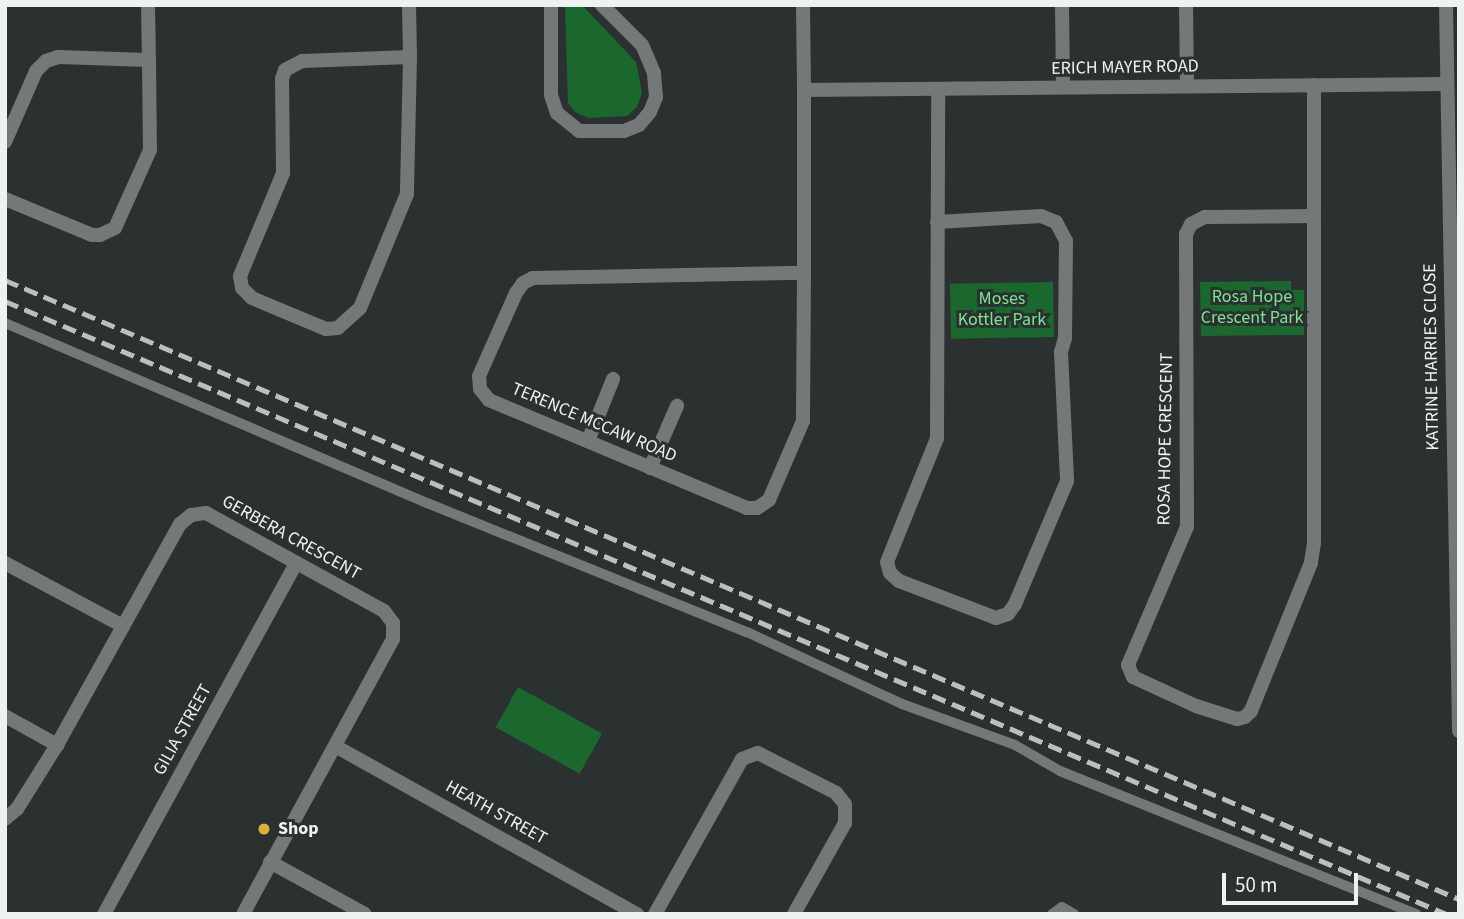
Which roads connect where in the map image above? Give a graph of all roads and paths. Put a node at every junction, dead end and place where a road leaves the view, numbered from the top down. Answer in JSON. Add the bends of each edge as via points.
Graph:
{"nodes":[{"id":1,"x":149,"y":5,"type":"edge"},
{"id":2,"x":409,"y":5,"type":"edge"},
{"id":3,"x":551,"y":5,"type":"edge"},
{"id":4,"x":602,"y":5,"type":"edge"},
{"id":5,"x":803,"y":5,"type":"edge"},
{"id":6,"x":1062,"y":5,"type":"edge"},
{"id":7,"x":1186,"y":5,"type":"edge"},
{"id":8,"x":1446,"y":5,"type":"edge"},
{"id":9,"x":410,"y":57,"type":"junction"},
{"id":10,"x":149,"y":60,"type":"junction"},
{"id":11,"x":1447,"y":84,"type":"junction"},
{"id":12,"x":1314,"y":85,"type":"junction"},
{"id":13,"x":1187,"y":86,"type":"junction"},
{"id":14,"x":1063,"y":88,"type":"junction"},
{"id":15,"x":937,"y":89,"type":"junction"},
{"id":16,"x":804,"y":90,"type":"junction"},
{"id":17,"x":5,"y":142,"type":"edge"},
{"id":18,"x":5,"y":199,"type":"edge"},
{"id":19,"x":1314,"y":216,"type":"junction"},
{"id":20,"x":937,"y":222,"type":"junction"},
{"id":21,"x":1454,"y":267,"type":"edge"},
{"id":22,"x":804,"y":273,"type":"junction"},
{"id":23,"x":5,"y":323,"type":"edge"},
{"id":24,"x":613,"y":379,"type":"dead end"},
{"id":25,"x":677,"y":406,"type":"dead end"},
{"id":26,"x":588,"y":441,"type":"junction"},
{"id":27,"x":650,"y":468,"type":"junction"},
{"id":28,"x":1456,"y":532,"type":"edge"},
{"id":29,"x":5,"y":563,"type":"edge"},
{"id":30,"x":296,"y":565,"type":"junction"},
{"id":31,"x":123,"y":626,"type":"junction"},
{"id":32,"x":1457,"y":659,"type":"edge"},
{"id":33,"x":5,"y":716,"type":"edge"},
{"id":34,"x":1459,"y":731,"type":"edge"},
{"id":35,"x":57,"y":745,"type":"junction"},
{"id":36,"x":335,"y":746,"type":"junction"},
{"id":37,"x":5,"y":818,"type":"edge"},
{"id":38,"x":270,"y":862,"type":"junction"},
{"id":39,"x":104,"y":914,"type":"edge"},
{"id":40,"x":243,"y":914,"type":"edge"},
{"id":41,"x":365,"y":914,"type":"edge"},
{"id":42,"x":637,"y":914,"type":"edge"},
{"id":43,"x":655,"y":914,"type":"edge"},
{"id":44,"x":794,"y":914,"type":"edge"},
{"id":45,"x":1052,"y":914,"type":"edge"},
{"id":46,"x":1074,"y":914,"type":"edge"},
{"id":47,"x":1416,"y":914,"type":"edge"}],
"edges":[{"from":1,"to":10,"type":"street"},
{"from":2,"to":9,"type":"street"},
{"from":3,"to":4,"type":"street","via":[[551,95],[557,113],[579,131],[624,131],[639,125],[650,112],[656,97],[654,73],[642,45]]},
{"from":5,"to":16,"type":"street","name":"TERENCE MCCAW ROAD"},
{"from":6,"to":14,"type":"street"},
{"from":7,"to":13,"type":"street"},
{"from":8,"to":11,"type":"street","name":"KATRINE HARRIES CLOSE"},
{"from":9,"to":9,"type":"street","via":[[407,194],[360,308],[338,328],[326,329],[252,298],[242,288],[240,276],[283,173],[285,70],[302,61]]},
{"from":10,"to":17,"type":"street","via":[[58,57],[46,61],[36,71]]},
{"from":10,"to":18,"type":"street","via":[[150,150],[115,228],[92,235]]},
{"from":11,"to":12,"type":"street","name":"ERICH MAYER ROAD"},
{"from":11,"to":21,"type":"street","name":"KATRINE HARRIES CLOSE"},
{"from":12,"to":13,"type":"street","name":"ERICH MAYER ROAD"},
{"from":12,"to":19,"type":"street","name":"ROSA HOPE CRESCENT"},
{"from":13,"to":14,"type":"street","name":"ERICH MAYER ROAD"},
{"from":14,"to":15,"type":"street","name":"ERICH MAYER ROAD"},
{"from":15,"to":16,"type":"street","name":"ERICH MAYER ROAD"},
{"from":15,"to":20,"type":"street"},
{"from":16,"to":22,"type":"street","name":"TERENCE MCCAW ROAD"},
{"from":19,"to":19,"type":"street","name":"ROSA HOPE CRESCENT","via":[[1311,563],[1251,711],[1237,719],[1133,677],[1128,665],[1187,527],[1186,234],[1191,224],[1206,217]]},
{"from":20,"to":20,"type":"street","via":[[1041,216],[1056,222],[1066,241],[1061,352],[1067,481],[1015,604],[1008,614],[996,618],[899,581],[887,562],[937,438]]},
{"from":21,"to":28,"type":"street","name":"KATRINE HARRIES CLOSE"},
{"from":22,"to":26,"type":"street","name":"TERENCE MCCAW ROAD","via":[[538,277],[523,283],[479,376],[480,389],[489,400]]},
{"from":22,"to":27,"type":"street","name":"TERENCE MCCAW ROAD","via":[[803,421],[769,500],[747,508]]},
{"from":23,"to":47,"type":"lane","via":[[427,503],[747,632],[902,704],[1016,744],[1060,771]]},
{"from":24,"to":26,"type":"street"},
{"from":25,"to":27,"type":"street"},
{"from":26,"to":27,"type":"street","name":"TERENCE MCCAW ROAD"},
{"from":28,"to":32,"type":"street","name":"KATRINE HARRIES CLOSE"},
{"from":29,"to":31,"type":"street"},
{"from":30,"to":31,"type":"street","name":"GERBERA CRESCENT","via":[[206,513],[191,514],[180,524]]},
{"from":30,"to":36,"type":"street","name":"GERBERA CRESCENT","via":[[384,611],[393,623],[393,639]]},
{"from":30,"to":39,"type":"street","name":"GILIA STREET"},
{"from":31,"to":35,"type":"street","name":"GERBERA CRESCENT"},
{"from":32,"to":34,"type":"street","name":"KATRINE HARRIES CLOSE"},
{"from":33,"to":35,"type":"street"},
{"from":35,"to":37,"type":"street","name":"GERBERA CRESCENT","via":[[18,809]]},
{"from":36,"to":38,"type":"street","name":"GERBERA CRESCENT"},
{"from":36,"to":42,"type":"street","name":"HEATH STREET"},
{"from":38,"to":40,"type":"street","name":"GERBERA CRESCENT"},
{"from":38,"to":41,"type":"street"},
{"from":43,"to":44,"type":"street","via":[[741,759],[758,753],[836,793],[845,804],[845,823]]},
{"from":45,"to":46,"type":"lane","via":[[1062,907]]}]}
